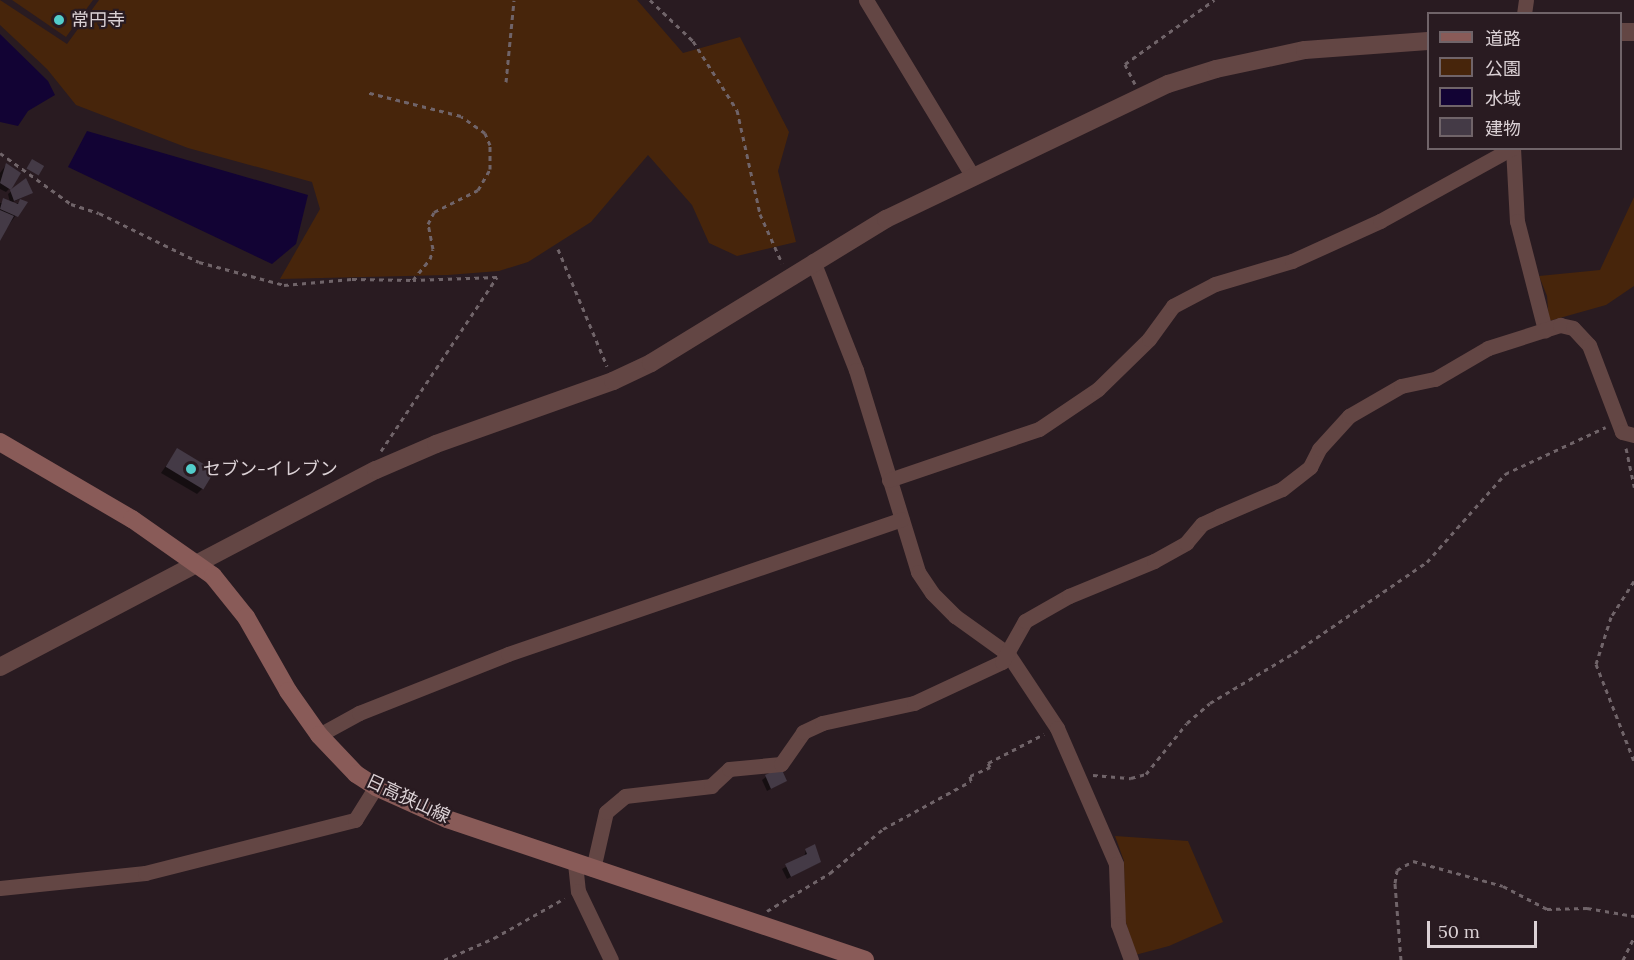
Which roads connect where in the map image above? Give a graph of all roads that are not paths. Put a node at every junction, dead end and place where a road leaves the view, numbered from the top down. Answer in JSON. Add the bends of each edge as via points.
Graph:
{"nodes":[{"id":1,"x":866,"y":0,"type":"edge"},
{"id":2,"x":1427,"y":41,"type":"edge"},
{"id":3,"x":1508,"y":150,"type":"edge"},
{"id":4,"x":1512,"y":150,"type":"edge"},
{"id":5,"x":973,"y":177,"type":"junction"},
{"id":6,"x":813,"y":261,"type":"junction"},
{"id":7,"x":1545,"y":330,"type":"junction"},
{"id":8,"x":1625,"y":430,"type":"edge"},
{"id":9,"x":0,"y":442,"type":"edge"},
{"id":10,"x":889,"y":480,"type":"junction"},
{"id":11,"x":902,"y":519,"type":"junction"},
{"id":12,"x":195,"y":562,"type":"junction"},
{"id":13,"x":1008,"y":654,"type":"junction"},
{"id":14,"x":0,"y":667,"type":"edge"},
{"id":15,"x":319,"y":735,"type":"junction"},
{"id":16,"x":376,"y":787,"type":"junction"},
{"id":17,"x":575,"y":863,"type":"junction"},
{"id":18,"x":593,"y":869,"type":"junction"},
{"id":19,"x":0,"y":888,"type":"edge"},
{"id":20,"x":611,"y":960,"type":"edge"},
{"id":21,"x":865,"y":960,"type":"edge"},
{"id":22,"x":1131,"y":960,"type":"edge"}],
"edges":[{"from":1,"to":5,"type":"street"},
{"from":2,"to":5,"type":"street","via":[[1353,44],[1258,59],[1187,78]]},
{"from":3,"to":10,"type":"street","via":[[1380,221],[1292,261],[1215,284],[1173,306],[1149,339],[1098,389],[1040,429]]},
{"from":4,"to":7,"type":"street","via":[[1517,221]]},
{"from":5,"to":6,"type":"street"},
{"from":6,"to":10,"type":"street","via":[[856,370]]},
{"from":6,"to":12,"type":"street","via":[[660,358],[613,381],[436,444],[376,470]]},
{"from":7,"to":8,"type":"street","via":[[1560,325],[1585,337]]},
{"from":7,"to":13,"type":"street","via":[[1473,355],[1435,379],[1401,386],[1349,416],[1299,478],[1202,524],[1186,543],[1154,561],[1069,596],[1025,621]]},
{"from":9,"to":12,"type":"main road","name":"日高狭山線","via":[[132,519]]},
{"from":10,"to":11,"type":"street"},
{"from":11,"to":13,"type":"street","via":[[918,572],[932,593],[955,616]]},
{"from":11,"to":15,"type":"street","via":[[508,654],[359,713]]},
{"from":12,"to":14,"type":"street"},
{"from":12,"to":15,"type":"main road","name":"日高狭山線","via":[[231,595]]},
{"from":13,"to":18,"type":"street","via":[[1002,662],[914,703],[822,723],[803,732],[781,764],[729,769],[711,786],[625,796],[606,812]]},
{"from":13,"to":22,"type":"street","via":[[1057,728],[1116,864],[1118,924]]},
{"from":15,"to":16,"type":"main road","name":"日高狭山線","via":[[356,774]]},
{"from":16,"to":17,"type":"main road","name":"日高狭山線","via":[[447,819]]},
{"from":16,"to":19,"type":"street","via":[[355,820],[145,873]]},
{"from":17,"to":18,"type":"main road","name":"日高狭山線"},
{"from":17,"to":20,"type":"street","via":[[578,891]]},
{"from":18,"to":21,"type":"main road","name":"日高狭山線"}]}
